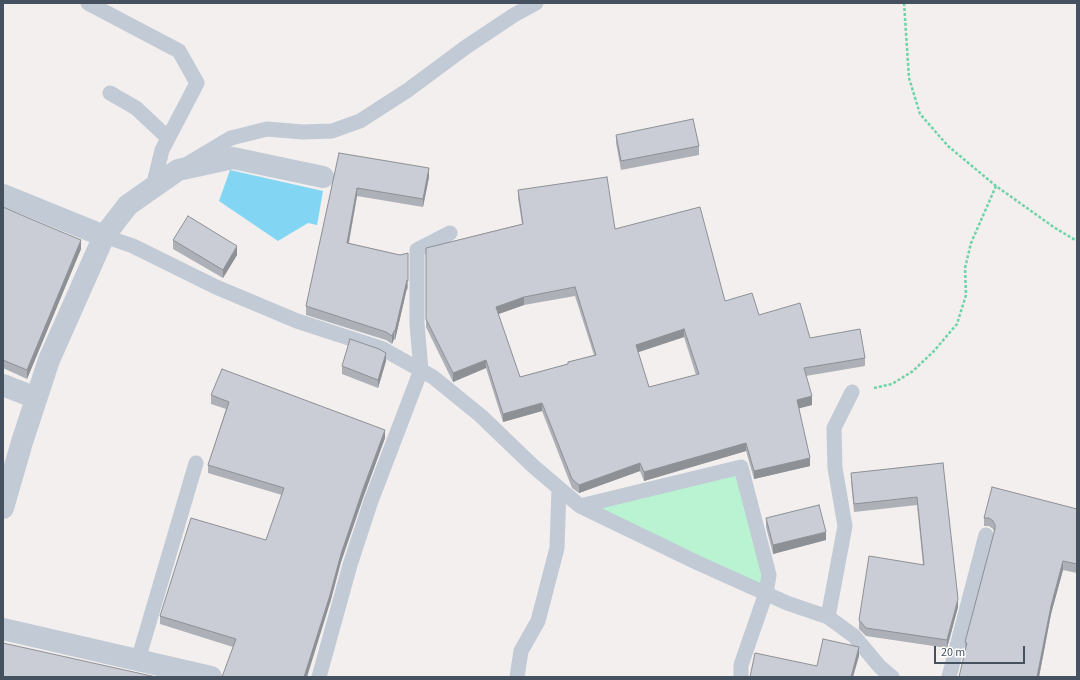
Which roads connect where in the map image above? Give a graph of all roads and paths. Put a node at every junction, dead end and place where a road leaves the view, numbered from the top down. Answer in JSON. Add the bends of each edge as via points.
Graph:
{"nodes":[{"id":1,"x":88,"y":3,"type":"edge"},
{"id":2,"x":536,"y":3,"type":"edge"},
{"id":3,"x":904,"y":3,"type":"edge"},
{"id":4,"x":110,"y":93,"type":"dead end"},
{"id":5,"x":168,"y":138,"type":"junction"},
{"id":6,"x":178,"y":170,"type":"junction"},
{"id":7,"x":323,"y":177,"type":"dead end"},
{"id":8,"x":996,"y":186,"type":"junction"},
{"id":9,"x":153,"y":187,"type":"junction"},
{"id":10,"x":3,"y":195,"type":"edge"},
{"id":11,"x":450,"y":233,"type":"dead end"},
{"id":12,"x":104,"y":236,"type":"junction"},
{"id":13,"x":1077,"y":241,"type":"edge"},
{"id":14,"x":421,"y":370,"type":"junction"},
{"id":15,"x":3,"y":385,"type":"edge"},
{"id":16,"x":852,"y":392,"type":"joint"},
{"id":17,"x":36,"y":398,"type":"junction"},
{"id":18,"x":196,"y":463,"type":"dead end"},
{"id":19,"x":559,"y":488,"type":"junction"},
{"id":20,"x":580,"y":506,"type":"junction"},
{"id":21,"x":3,"y":508,"type":"edge"},
{"id":22,"x":986,"y":535,"type":"dead end"},
{"id":23,"x":766,"y":594,"type":"junction"},
{"id":24,"x":828,"y":617,"type":"junction"},
{"id":25,"x":3,"y":629,"type":"edge"},
{"id":26,"x":138,"y":660,"type":"junction"},
{"id":27,"x":211,"y":677,"type":"edge"},
{"id":28,"x":319,"y":677,"type":"edge"},
{"id":29,"x":517,"y":677,"type":"edge"},
{"id":30,"x":741,"y":677,"type":"edge"},
{"id":31,"x":892,"y":677,"type":"edge"},
{"id":32,"x":949,"y":677,"type":"edge"}],
"edges":[{"from":1,"to":5,"type":"lane","via":[[179,51],[197,82]]},
{"from":2,"to":6,"type":"lane","via":[[466,47],[408,90],[360,121],[332,131],[267,129],[231,138]]},
{"from":3,"to":8,"type":"path","via":[[909,78],[920,114],[948,146]]},
{"from":4,"to":5,"type":"lane","via":[[136,108]]},
{"from":5,"to":9,"type":"lane","via":[[162,150]]},
{"from":6,"to":7,"type":"street","via":[[233,158]]},
{"from":6,"to":9,"type":"street"},
{"from":8,"to":13,"type":"path"},
{"from":8,"to":16,"type":"path","via":[[971,243],[965,268],[966,295],[957,324],[934,351],[892,384]]},
{"from":9,"to":12,"type":"street","via":[[128,205]]},
{"from":10,"to":12,"type":"street"},
{"from":11,"to":14,"type":"lane","via":[[417,250],[417,324]]},
{"from":12,"to":14,"type":"lane","via":[[133,246],[216,288],[290,318],[383,349]]},
{"from":12,"to":17,"type":"street","via":[[48,360]]},
{"from":14,"to":19,"type":"lane","via":[[481,416]]},
{"from":14,"to":28,"type":"lane","via":[[371,501],[350,565]]},
{"from":15,"to":17,"type":"street"},
{"from":16,"to":24,"type":"lane","via":[[834,428],[835,468],[845,526]]},
{"from":17,"to":21,"type":"street"},
{"from":18,"to":26,"type":"lane"},
{"from":19,"to":20,"type":"lane"},
{"from":19,"to":29,"type":"lane","via":[[557,548],[538,621],[521,651]]},
{"from":20,"to":23,"type":"lane"},
{"from":20,"to":23,"type":"lane","via":[[740,468],[769,575]]},
{"from":22,"to":32,"type":"lane"},
{"from":23,"to":24,"type":"lane"},
{"from":23,"to":30,"type":"lane","via":[[742,665]]},
{"from":24,"to":31,"type":"lane","via":[[854,636],[880,667]]},
{"from":25,"to":26,"type":"street"},
{"from":26,"to":27,"type":"street"}]}
